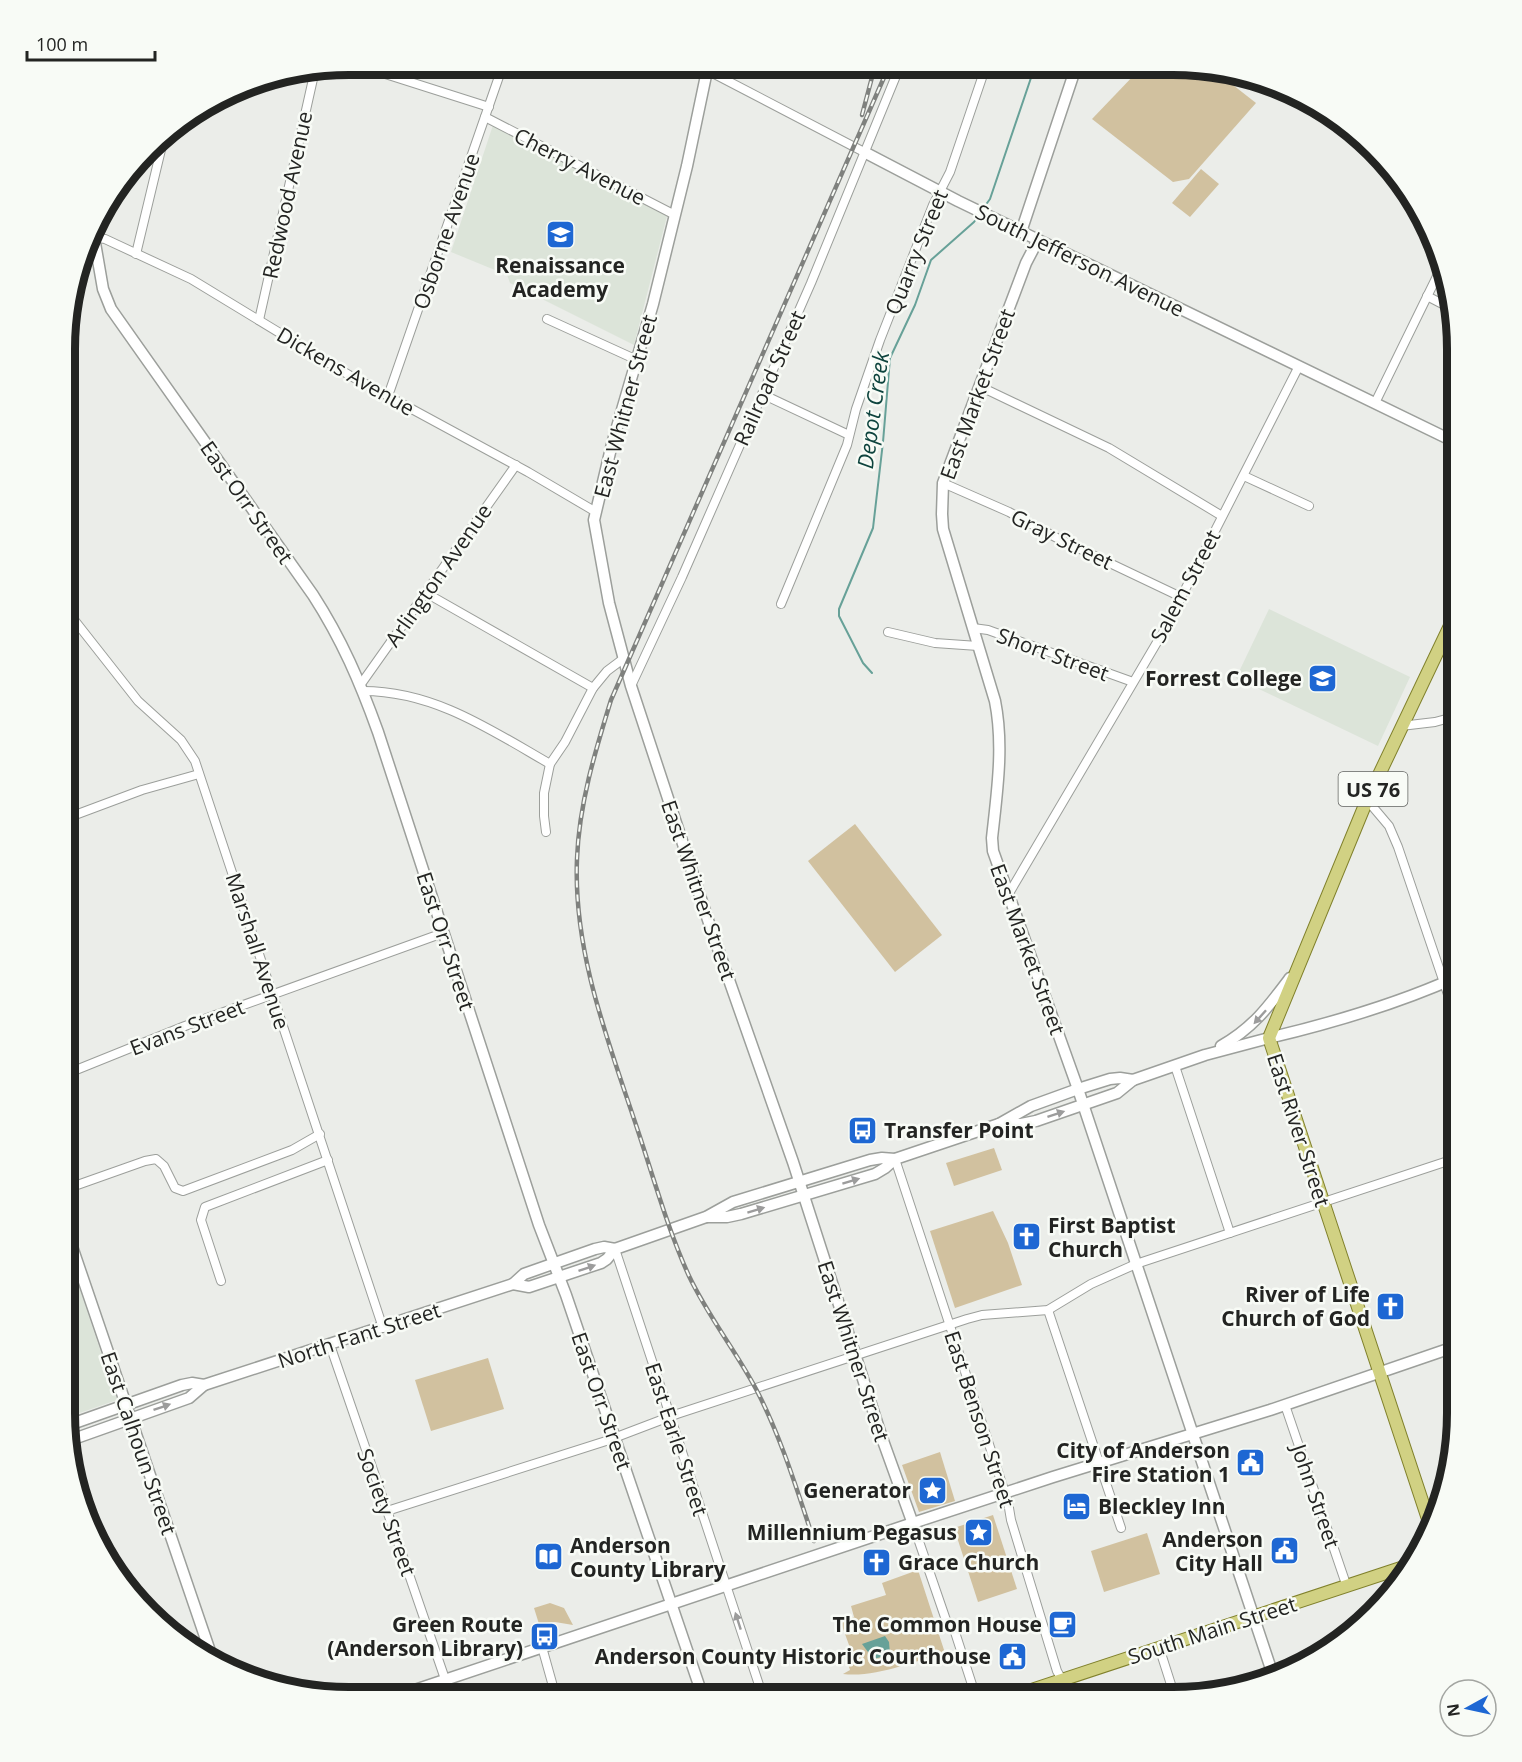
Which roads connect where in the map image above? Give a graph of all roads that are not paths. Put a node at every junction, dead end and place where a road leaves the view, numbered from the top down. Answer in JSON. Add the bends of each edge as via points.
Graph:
{"nodes":[{"id":1,"x":391,"y":75,"type":"edge"},
{"id":2,"x":500,"y":75,"type":"edge"},
{"id":3,"x":703,"y":75,"type":"edge"},
{"id":4,"x":719,"y":75,"type":"edge"},
{"id":5,"x":896,"y":75,"type":"edge"},
{"id":6,"x":983,"y":75,"type":"edge"},
{"id":7,"x":1073,"y":75,"type":"edge"},
{"id":8,"x":313,"y":77,"type":"edge"},
{"id":9,"x":489,"y":107,"type":"junction"},
{"id":10,"x":485,"y":117,"type":"junction"},
{"id":11,"x":161,"y":149,"type":"edge"},
{"id":12,"x":866,"y":153,"type":"junction"},
{"id":13,"x":940,"y":192,"type":"junction"},
{"id":14,"x":675,"y":215,"type":"junction"},
{"id":15,"x":1021,"y":232,"type":"junction"},
{"id":16,"x":99,"y":237,"type":"edge"},
{"id":17,"x":1038,"y":240,"type":"junction"},
{"id":18,"x":95,"y":247,"type":"edge"},
{"id":19,"x":136,"y":254,"type":"junction"},
{"id":20,"x":1437,"y":276,"type":"edge"},
{"id":21,"x":1427,"y":296,"type":"junction"},
{"id":22,"x":1443,"y":305,"type":"edge"},
{"id":23,"x":547,"y":319,"type":"dead end"},
{"id":24,"x":259,"y":320,"type":"junction"},
{"id":25,"x":637,"y":360,"type":"junction"},
{"id":26,"x":1299,"y":366,"type":"junction"},
{"id":27,"x":979,"y":386,"type":"junction"},
{"id":28,"x":762,"y":394,"type":"junction"},
{"id":29,"x":388,"y":396,"type":"junction"},
{"id":30,"x":1375,"y":402,"type":"junction"},
{"id":31,"x":849,"y":435,"type":"junction"},
{"id":32,"x":1447,"y":438,"type":"edge"},
{"id":33,"x":516,"y":465,"type":"junction"},
{"id":34,"x":1244,"y":476,"type":"junction"},
{"id":35,"x":943,"y":483,"type":"junction"},
{"id":36,"x":1309,"y":506,"type":"dead end"},
{"id":37,"x":596,"y":512,"type":"junction"},
{"id":38,"x":1222,"y":516,"type":"junction"},
{"id":39,"x":426,"y":593,"type":"junction"},
{"id":40,"x":1181,"y":597,"type":"junction"},
{"id":41,"x":781,"y":604,"type":"dead end"},
{"id":42,"x":75,"y":621,"type":"edge"},
{"id":43,"x":973,"y":628,"type":"junction"},
{"id":44,"x":888,"y":632,"type":"dead end"},
{"id":45,"x":1447,"y":632,"type":"edge"},
{"id":46,"x":978,"y":646,"type":"junction"},
{"id":47,"x":623,"y":659,"type":"junction"},
{"id":48,"x":1133,"y":682,"type":"junction"},
{"id":49,"x":631,"y":686,"type":"junction"},
{"id":50,"x":362,"y":687,"type":"junction"},
{"id":51,"x":593,"y":688,"type":"junction"},
{"id":52,"x":1447,"y":719,"type":"edge"},
{"id":53,"x":1401,"y":726,"type":"junction"},
{"id":54,"x":550,"y":764,"type":"junction"},
{"id":55,"x":200,"y":774,"type":"junction"},
{"id":56,"x":1367,"y":800,"type":"junction"},
{"id":57,"x":75,"y":815,"type":"edge"},
{"id":58,"x":546,"y":832,"type":"dead end"},
{"id":59,"x":1008,"y":895,"type":"junction"},
{"id":60,"x":443,"y":933,"type":"junction"},
{"id":61,"x":1296,"y":970,"type":"junction"},
{"id":62,"x":1447,"y":982,"type":"edge"},
{"id":63,"x":1444,"y":984,"type":"junction"},
{"id":64,"x":1447,"y":993,"type":"edge"},
{"id":65,"x":272,"y":996,"type":"junction"},
{"id":66,"x":1269,"y":1038,"type":"junction"},
{"id":67,"x":1205,"y":1055,"type":"junction"},
{"id":68,"x":1176,"y":1066,"type":"junction"},
{"id":69,"x":75,"y":1070,"type":"edge"},
{"id":70,"x":1133,"y":1080,"type":"junction"},
{"id":71,"x":1078,"y":1089,"type":"junction"},
{"id":72,"x":1083,"y":1105,"type":"junction"},
{"id":73,"x":999,"y":1124,"type":"junction"},
{"id":74,"x":320,"y":1134,"type":"junction"},
{"id":75,"x":895,"y":1159,"type":"junction"},
{"id":76,"x":328,"y":1160,"type":"junction"},
{"id":77,"x":1447,"y":1161,"type":"edge"},
{"id":78,"x":798,"y":1180,"type":"junction"},
{"id":79,"x":75,"y":1186,"type":"edge"},
{"id":80,"x":803,"y":1195,"type":"junction"},
{"id":81,"x":1323,"y":1203,"type":"junction"},
{"id":82,"x":706,"y":1217,"type":"junction"},
{"id":83,"x":1230,"y":1233,"type":"junction"},
{"id":84,"x":615,"y":1249,"type":"junction"},
{"id":85,"x":75,"y":1255,"type":"edge"},
{"id":86,"x":553,"y":1264,"type":"junction"},
{"id":87,"x":1136,"y":1264,"type":"junction"},
{"id":88,"x":558,"y":1277,"type":"junction"},
{"id":89,"x":221,"y":1281,"type":"dead end"},
{"id":90,"x":513,"y":1284,"type":"junction"},
{"id":91,"x":1048,"y":1310,"type":"junction"},
{"id":92,"x":950,"y":1324,"type":"junction"},
{"id":93,"x":383,"y":1328,"type":"junction"},
{"id":94,"x":330,"y":1345,"type":"junction"},
{"id":95,"x":1447,"y":1349,"type":"edge"},
{"id":96,"x":856,"y":1354,"type":"junction"},
{"id":97,"x":1379,"y":1372,"type":"junction"},
{"id":98,"x":204,"y":1385,"type":"junction"},
{"id":99,"x":126,"y":1404,"type":"junction"},
{"id":100,"x":1286,"y":1405,"type":"junction"},
{"id":101,"x":670,"y":1416,"type":"junction"},
{"id":102,"x":130,"y":1418,"type":"junction"},
{"id":103,"x":76,"y":1423,"type":"edge"},
{"id":104,"x":1192,"y":1434,"type":"junction"},
{"id":105,"x":614,"y":1437,"type":"junction"},
{"id":106,"x":76,"y":1438,"type":"edge"},
{"id":107,"x":1099,"y":1463,"type":"junction"},
{"id":108,"x":1005,"y":1493,"type":"junction"},
{"id":109,"x":387,"y":1511,"type":"junction"},
{"id":110,"x":1427,"y":1516,"type":"edge"},
{"id":111,"x":913,"y":1524,"type":"junction"},
{"id":112,"x":1121,"y":1528,"type":"dead end"},
{"id":113,"x":1398,"y":1569,"type":"edge"},
{"id":114,"x":726,"y":1586,"type":"junction"},
{"id":115,"x":1347,"y":1587,"type":"junction"},
{"id":116,"x":672,"y":1605,"type":"junction"},
{"id":117,"x":1254,"y":1617,"type":"junction"},
{"id":118,"x":542,"y":1647,"type":"junction"},
{"id":119,"x":1159,"y":1647,"type":"junction"},
{"id":120,"x":209,"y":1648,"type":"edge"},
{"id":121,"x":1271,"y":1669,"type":"edge"},
{"id":122,"x":444,"y":1679,"type":"junction"},
{"id":123,"x":1062,"y":1679,"type":"junction"},
{"id":124,"x":422,"y":1687,"type":"edge"},
{"id":125,"x":553,"y":1687,"type":"edge"},
{"id":126,"x":700,"y":1687,"type":"edge"},
{"id":127,"x":760,"y":1687,"type":"edge"},
{"id":128,"x":973,"y":1687,"type":"edge"},
{"id":129,"x":1039,"y":1687,"type":"edge"},
{"id":130,"x":1066,"y":1687,"type":"edge"},
{"id":131,"x":1172,"y":1687,"type":"edge"}],
"edges":[{"from":1,"to":9,"type":"street"},
{"from":2,"to":9,"type":"street","name":"Osborne Avenue"},
{"from":3,"to":14,"type":"street","name":"East Whitner Street"},
{"from":4,"to":12,"type":"street","name":"South Jefferson Avenue"},
{"from":5,"to":12,"type":"street","name":"Railroad Street"},
{"from":6,"to":13,"type":"street","name":"Quarry Street"},
{"from":7,"to":15,"type":"street"},
{"from":8,"to":24,"type":"street","name":"Redwood Avenue"},
{"from":9,"to":10,"type":"street","name":"Osborne Avenue"},
{"from":10,"to":14,"type":"street","name":"Cherry Avenue"},
{"from":10,"to":29,"type":"street","name":"Osborne Avenue"},
{"from":11,"to":19,"type":"street"},
{"from":12,"to":13,"type":"street","name":"South Jefferson Avenue"},
{"from":12,"to":28,"type":"street","name":"Railroad Street"},
{"from":13,"to":15,"type":"street","name":"South Jefferson Avenue"},
{"from":13,"to":31,"type":"street","name":"Quarry Street","via":[[880,340]]},
{"from":14,"to":25,"type":"street","name":"East Whitner Street"},
{"from":15,"to":17,"type":"street","name":"South Jefferson Avenue"},
{"from":16,"to":19,"type":"street","name":"Dickens Avenue"},
{"from":17,"to":26,"type":"street","name":"South Jefferson Avenue"},
{"from":17,"to":27,"type":"street","name":"East Market Street"},
{"from":18,"to":50,"type":"street","name":"East Orr Street","via":[[103,290],[111,309],[313,595]]},
{"from":19,"to":24,"type":"street","name":"Dickens Avenue","via":[[191,279]]},
{"from":20,"to":21,"type":"street"},
{"from":21,"to":22,"type":"street"},
{"from":21,"to":30,"type":"street"},
{"from":23,"to":25,"type":"street"},
{"from":24,"to":29,"type":"street","name":"Dickens Avenue"},
{"from":25,"to":37,"type":"street","name":"East Whitner Street"},
{"from":26,"to":30,"type":"street","name":"South Jefferson Avenue"},
{"from":26,"to":34,"type":"street","name":"Salem Street"},
{"from":27,"to":35,"type":"street","name":"East Market Street"},
{"from":27,"to":38,"type":"street","via":[[1109,448]]},
{"from":28,"to":31,"type":"street"},
{"from":28,"to":49,"type":"street","name":"Railroad Street"},
{"from":29,"to":33,"type":"street","name":"Dickens Avenue"},
{"from":30,"to":32,"type":"street","name":"South Jefferson Avenue"},
{"from":31,"to":41,"type":"street","name":"Quarry Street"},
{"from":33,"to":37,"type":"street","name":"Dickens Avenue"},
{"from":33,"to":39,"type":"street","name":"Arlington Avenue"},
{"from":34,"to":36,"type":"street"},
{"from":34,"to":38,"type":"street","name":"Salem Street"},
{"from":35,"to":40,"type":"street","name":"Gray Street"},
{"from":35,"to":43,"type":"street","name":"East Market Street","via":[[943,529]]},
{"from":37,"to":47,"type":"street","name":"East Whitner Street","via":[[594,520],[609,603]]},
{"from":38,"to":40,"type":"street","name":"Salem Street"},
{"from":39,"to":50,"type":"street","name":"Arlington Avenue"},
{"from":39,"to":51,"type":"street"},
{"from":40,"to":48,"type":"street","name":"Salem Street"},
{"from":42,"to":55,"type":"street","name":"Marshall Avenue","via":[[138,701],[182,740]]},
{"from":43,"to":46,"type":"street","name":"East Market Street"},
{"from":43,"to":48,"type":"street","name":"Short Street"},
{"from":44,"to":46,"type":"street","name":"Short Street","via":[[935,643]]},
{"from":45,"to":53,"type":"main road","name":"East River Street","number":"US 76"},
{"from":46,"to":59,"type":"street","name":"East Market Street","via":[[999,718],[992,838]]},
{"from":47,"to":49,"type":"street","name":"East Whitner Street"},
{"from":47,"to":51,"type":"street","via":[[607,670]]},
{"from":48,"to":59,"type":"street","name":"Salem Street"},
{"from":49,"to":78,"type":"street","name":"East Whitner Street"},
{"from":50,"to":54,"type":"street","via":[[437,703]]},
{"from":50,"to":60,"type":"street","name":"East Orr Street"},
{"from":51,"to":54,"type":"street"},
{"from":52,"to":53,"type":"street"},
{"from":53,"to":56,"type":"main road","name":"East River Street","number":"US 76"},
{"from":54,"to":58,"type":"street","via":[[544,793]]},
{"from":55,"to":57,"type":"street"},
{"from":55,"to":65,"type":"street","name":"Marshall Avenue"},
{"from":56,"to":61,"type":"main road","name":"East River Street","number":"US 76"},
{"from":56,"to":63,"type":"street","via":[[1389,826],[1398,846]]},
{"from":59,"to":71,"type":"street","name":"East Market Street"},
{"from":60,"to":65,"type":"street","name":"Evans Street"},
{"from":60,"to":86,"type":"street","name":"East Orr Street"},
{"from":61,"to":66,"type":"main road","name":"East River Street","number":"US 76"},
{"from":61,"to":67,"type":"street","one_way":true,"via":[[1250,1027]]},
{"from":62,"to":63,"type":"street"},
{"from":63,"to":64,"type":"street"},
{"from":63,"to":66,"type":"street"},
{"from":65,"to":69,"type":"street","name":"Evans Street"},
{"from":65,"to":74,"type":"street","name":"Marshall Avenue"},
{"from":66,"to":67,"type":"street"},
{"from":66,"to":81,"type":"main road","name":"East River Street"},
{"from":67,"to":68,"type":"street"},
{"from":68,"to":70,"type":"street"},
{"from":68,"to":83,"type":"street"},
{"from":70,"to":71,"type":"street","via":[[1110,1079]]},
{"from":70,"to":72,"type":"street","via":[[1117,1094]]},
{"from":71,"to":72,"type":"street","name":"East Market Street"},
{"from":71,"to":73,"type":"street","via":[[1031,1106]]},
{"from":73,"to":72,"type":"street","one_way":true,"via":[[1036,1121]]},
{"from":72,"to":87,"type":"street","name":"East Market Street"},
{"from":73,"to":75,"type":"street"},
{"from":74,"to":76,"type":"street","name":"Marshall Avenue"},
{"from":74,"to":79,"type":"street","via":[[291,1150],[183,1191],[175,1188],[164,1166],[156,1160]]},
{"from":75,"to":78,"type":"street","name":"North Fant Street","via":[[870,1160]]},
{"from":80,"to":75,"type":"street","name":"North Fant Street","one_way":true,"via":[[875,1174]]},
{"from":75,"to":92,"type":"street","name":"East Benson Street"},
{"from":76,"to":89,"type":"street","via":[[205,1207],[201,1220]]},
{"from":76,"to":93,"type":"street","name":"Marshall Avenue"},
{"from":77,"to":81,"type":"street"},
{"from":78,"to":80,"type":"street","name":"East Whitner Street"},
{"from":78,"to":82,"type":"street","name":"North Fant Street","via":[[733,1202]]},
{"from":82,"to":80,"type":"street","name":"North Fant Street","one_way":true,"via":[[741,1214]]},
{"from":80,"to":96,"type":"street","name":"East Whitner Street"},
{"from":81,"to":83,"type":"street"},
{"from":81,"to":97,"type":"main road","name":"East River Street"},
{"from":82,"to":84,"type":"street","name":"North Fant Street"},
{"from":83,"to":87,"type":"street"},
{"from":84,"to":86,"type":"street","name":"North Fant Street","via":[[595,1249]]},
{"from":88,"to":84,"type":"street","name":"North Fant Street","one_way":true,"via":[[600,1263]]},
{"from":84,"to":101,"type":"street","name":"East Earle Street"},
{"from":85,"to":99,"type":"street","name":"East Calhoun Street"},
{"from":86,"to":88,"type":"street","name":"East Orr Street"},
{"from":86,"to":90,"type":"street","name":"North Fant Street","via":[[524,1274]]},
{"from":87,"to":91,"type":"street","via":[[1091,1284]]},
{"from":87,"to":104,"type":"street","name":"East Market Street"},
{"from":88,"to":90,"type":"street","name":"North Fant Street","via":[[530,1287]]},
{"from":88,"to":105,"type":"street","name":"East Orr Street"},
{"from":90,"to":93,"type":"street","name":"North Fant Street"},
{"from":91,"to":92,"type":"street","via":[[982,1315]]},
{"from":91,"to":107,"type":"street"},
{"from":92,"to":96,"type":"street"},
{"from":92,"to":108,"type":"street","name":"East Benson Street"},
{"from":93,"to":94,"type":"street","name":"North Fant Street"},
{"from":94,"to":98,"type":"street","name":"North Fant Street"},
{"from":94,"to":109,"type":"street","name":"Society Street"},
{"from":95,"to":97,"type":"street"},
{"from":96,"to":101,"type":"street"},
{"from":96,"to":111,"type":"street","name":"East Whitner Street"},
{"from":97,"to":100,"type":"street"},
{"from":97,"to":110,"type":"main road","name":"East River Street"},
{"from":98,"to":99,"type":"street","name":"North Fant Street","via":[[182,1385]]},
{"from":102,"to":98,"type":"street","name":"North Fant Street","one_way":true,"via":[[189,1398]]},
{"from":99,"to":102,"type":"street","name":"East Calhoun Street"},
{"from":99,"to":103,"type":"street","name":"North Fant Street"},
{"from":100,"to":104,"type":"street"},
{"from":100,"to":115,"type":"street","name":"John Street"},
{"from":101,"to":105,"type":"street"},
{"from":101,"to":114,"type":"street","name":"East Earle Street"},
{"from":102,"to":106,"type":"street","name":"North Fant Street"},
{"from":102,"to":120,"type":"street","name":"East Calhoun Street"},
{"from":104,"to":107,"type":"street"},
{"from":104,"to":117,"type":"street","name":"East Market Street"},
{"from":105,"to":109,"type":"street"},
{"from":105,"to":116,"type":"street","name":"East Orr Street"},
{"from":107,"to":108,"type":"street"},
{"from":107,"to":112,"type":"street"},
{"from":108,"to":111,"type":"street"},
{"from":108,"to":123,"type":"street","name":"East Benson Street"},
{"from":109,"to":122,"type":"street","name":"Society Street"},
{"from":111,"to":114,"type":"street"},
{"from":111,"to":128,"type":"street","name":"East Whitner Street"},
{"from":113,"to":115,"type":"main road","name":"South Main Street"},
{"from":114,"to":116,"type":"street"},
{"from":127,"to":114,"type":"street","name":"East Earle Street","one_way":true},
{"from":115,"to":117,"type":"main road","name":"South Main Street"},
{"from":116,"to":118,"type":"street"},
{"from":116,"to":126,"type":"street","name":"East Orr Street"},
{"from":117,"to":119,"type":"main road","name":"South Main Street"},
{"from":117,"to":121,"type":"street","name":"East Market Street"},
{"from":118,"to":122,"type":"street"},
{"from":118,"to":125,"type":"street"},
{"from":119,"to":123,"type":"main road","name":"South Main Street"},
{"from":119,"to":131,"type":"street"},
{"from":122,"to":124,"type":"street"},
{"from":123,"to":129,"type":"main road","name":"South Main Street"},
{"from":123,"to":130,"type":"street","name":"East Benson Street"}]}
